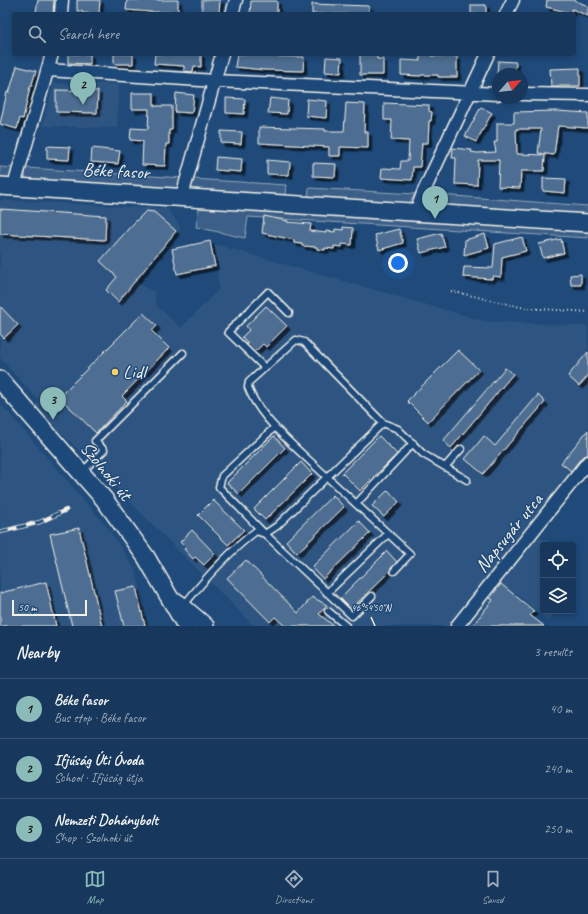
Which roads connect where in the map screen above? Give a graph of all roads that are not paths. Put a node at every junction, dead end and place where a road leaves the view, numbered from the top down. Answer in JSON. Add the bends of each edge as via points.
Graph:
{"nodes":[{"id":1,"x":62,"y":0,"type":"edge"},
{"id":2,"x":236,"y":0,"type":"edge"},
{"id":3,"x":513,"y":0,"type":"edge"},
{"id":4,"x":61,"y":12,"type":"edge"},
{"id":5,"x":233,"y":12,"type":"edge"},
{"id":6,"x":507,"y":12,"type":"edge"},
{"id":7,"x":52,"y":56,"type":"edge"},
{"id":8,"x":221,"y":56,"type":"edge"},
{"id":9,"x":487,"y":56,"type":"edge"},
{"id":10,"x":48,"y":70,"type":"junction"},
{"id":11,"x":215,"y":81,"type":"junction"},
{"id":12,"x":587,"y":93,"type":"edge"},
{"id":13,"x":470,"y":94,"type":"junction"},
{"id":14,"x":492,"y":94,"type":"edge"},
{"id":15,"x":528,"y":94,"type":"edge"},
{"id":16,"x":7,"y":186,"type":"edge"},
{"id":17,"x":182,"y":196,"type":"junction"},
{"id":18,"x":416,"y":212,"type":"junction"},
{"id":19,"x":588,"y":223,"type":"edge"},
{"id":20,"x":288,"y":313,"type":"dead end"},
{"id":21,"x":183,"y":352,"type":"dead end"},
{"id":22,"x":265,"y":368,"type":"junction"},
{"id":23,"x":0,"y":380,"type":"edge"},
{"id":24,"x":383,"y":423,"type":"junction"},
{"id":25,"x":275,"y":427,"type":"junction"},
{"id":26,"x":413,"y":443,"type":"junction"},
{"id":27,"x":461,"y":449,"type":"dead end"},
{"id":28,"x":588,"y":462,"type":"edge"},
{"id":29,"x":445,"y":467,"type":"junction"},
{"id":30,"x":82,"y":472,"type":"junction"},
{"id":31,"x":327,"y":477,"type":"junction"},
{"id":32,"x":468,"y":480,"type":"dead end"},
{"id":33,"x":356,"y":504,"type":"junction"},
{"id":34,"x":265,"y":534,"type":"junction"},
{"id":35,"x":388,"y":534,"type":"junction"},
{"id":36,"x":394,"y":571,"type":"dead end"},
{"id":37,"x":327,"y":592,"type":"junction"},
{"id":38,"x":170,"y":596,"type":"junction"},
{"id":39,"x":372,"y":596,"type":"dead end"},
{"id":40,"x":183,"y":607,"type":"junction"},
{"id":41,"x":328,"y":611,"type":"dead end"},
{"id":42,"x":186,"y":626,"type":"edge"},
{"id":43,"x":205,"y":626,"type":"edge"},
{"id":44,"x":346,"y":626,"type":"edge"},
{"id":45,"x":457,"y":626,"type":"edge"}],
"edges":[{"from":1,"to":4,"type":"street"},
{"from":2,"to":5,"type":"street"},
{"from":3,"to":6,"type":"street"},
{"from":7,"to":10,"type":"street"},
{"from":8,"to":11,"type":"street"},
{"from":9,"to":13,"type":"street"},
{"from":10,"to":11,"type":"street"},
{"from":10,"to":16,"type":"street","via":[[19,166]]},
{"from":11,"to":13,"type":"street"},
{"from":11,"to":17,"type":"street"},
{"from":12,"to":15,"type":"street"},
{"from":13,"to":14,"type":"street"},
{"from":13,"to":18,"type":"street"},
{"from":16,"to":17,"type":"street","name":"Béke fasor"},
{"from":17,"to":18,"type":"street","name":"Béke fasor"},
{"from":18,"to":19,"type":"street","name":"Béke fasor"},
{"from":20,"to":22,"type":"lane","via":[[268,292],[228,332]]},
{"from":21,"to":30,"type":"lane","via":[[95,441],[104,450]]},
{"from":22,"to":24,"type":"lane","via":[[292,342],[304,342]]},
{"from":22,"to":25,"type":"lane","via":[[249,382],[248,387],[256,406]]},
{"from":23,"to":30,"type":"street","name":"Szolnoki út"},
{"from":24,"to":26,"type":"lane","via":[[398,429]]},
{"from":24,"to":31,"type":"lane"},
{"from":25,"to":31,"type":"lane"},
{"from":25,"to":34,"type":"lane","via":[[222,476],[219,487]]},
{"from":26,"to":29,"type":"lane","via":[[423,454]]},
{"from":26,"to":33,"type":"lane"},
{"from":27,"to":29,"type":"lane"},
{"from":28,"to":45,"type":"street","name":"Napsugár utca"},
{"from":29,"to":32,"type":"lane"},
{"from":30,"to":38,"type":"street","name":"Szolnoki út","via":[[146,557]]},
{"from":31,"to":33,"type":"lane"},
{"from":31,"to":34,"type":"lane","via":[[277,526]]},
{"from":33,"to":35,"type":"lane"},
{"from":34,"to":37,"type":"lane"},
{"from":34,"to":40,"type":"lane","via":[[256,531],[244,540],[202,583]]},
{"from":35,"to":36,"type":"lane","via":[[410,554]]},
{"from":35,"to":37,"type":"lane"},
{"from":37,"to":39,"type":"lane","via":[[352,616]]},
{"from":38,"to":40,"type":"street"},
{"from":38,"to":42,"type":"street"},
{"from":40,"to":43,"type":"street"},
{"from":41,"to":44,"type":"lane"}]}
